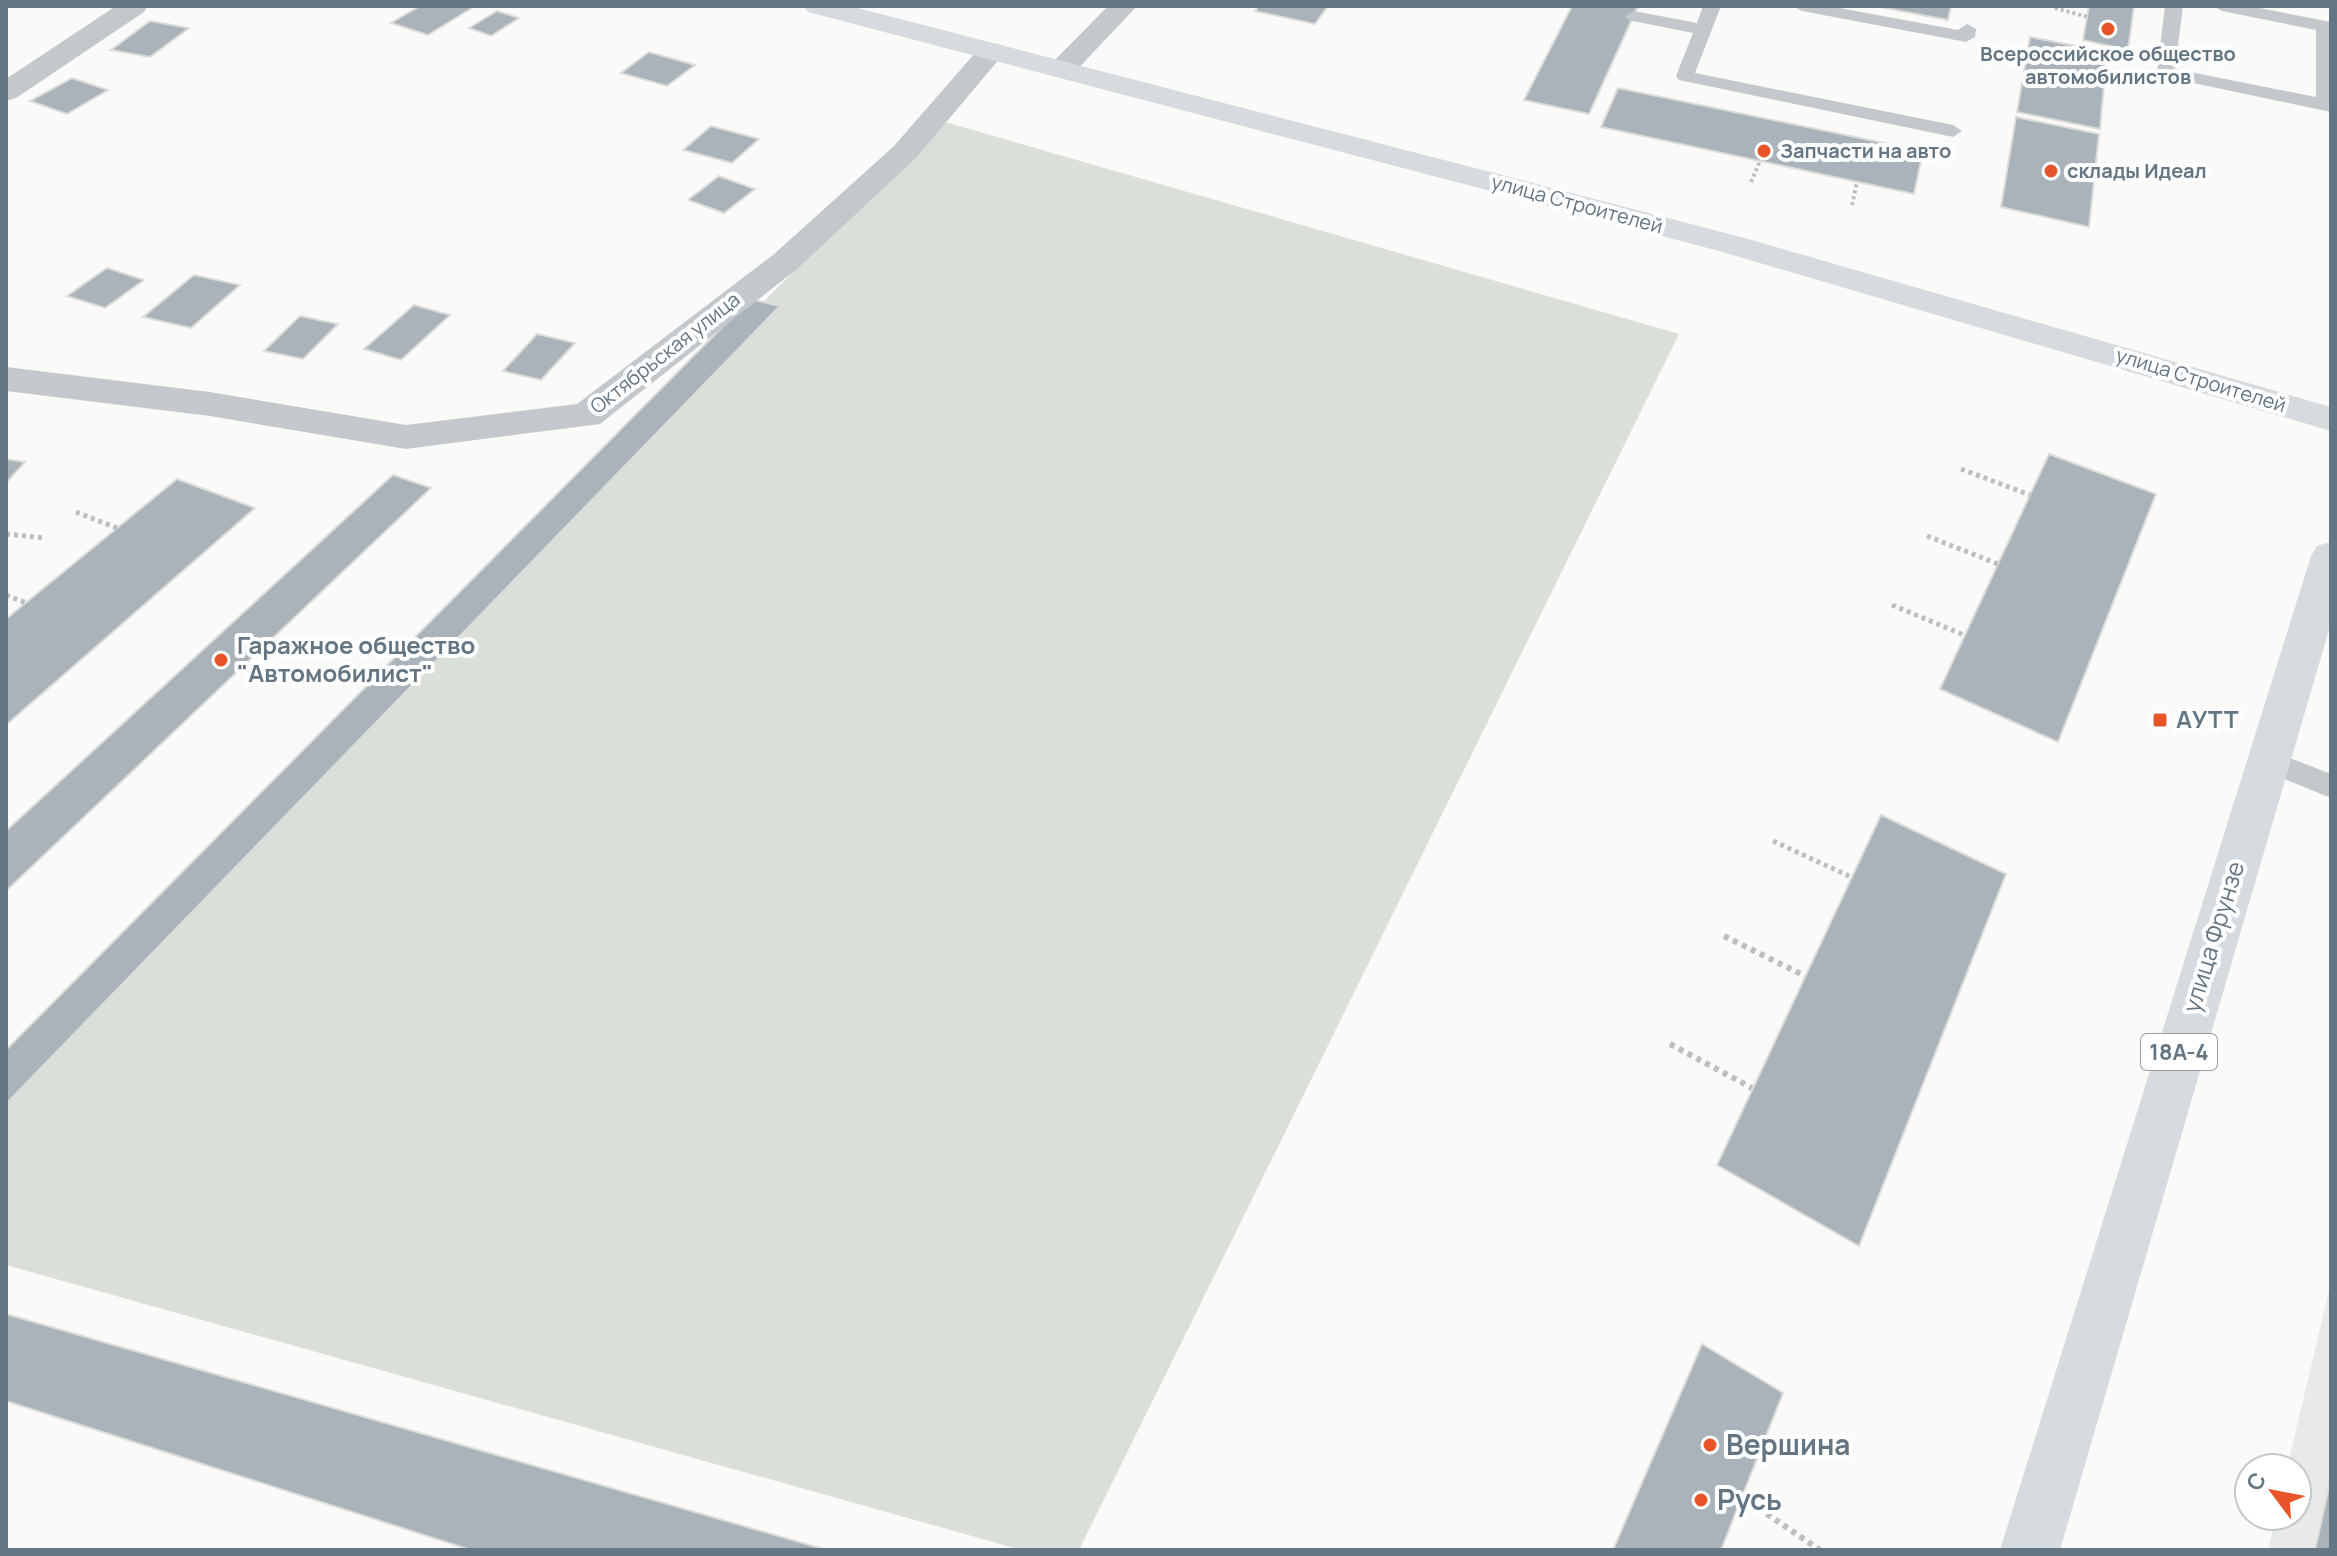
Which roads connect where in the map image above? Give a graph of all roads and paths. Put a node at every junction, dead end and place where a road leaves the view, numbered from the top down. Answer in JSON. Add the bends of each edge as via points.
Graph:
{"nodes":[{"id":1,"x":134,"y":6,"type":"edge"},
{"id":2,"x":818,"y":6,"type":"edge"},
{"id":3,"x":1123,"y":6,"type":"edge"},
{"id":4,"x":1712,"y":6,"type":"edge"},
{"id":5,"x":1802,"y":6,"type":"edge"},
{"id":6,"x":2174,"y":6,"type":"edge"},
{"id":7,"x":2222,"y":6,"type":"edge"},
{"id":8,"x":2055,"y":8,"type":"dead end"},
{"id":9,"x":1634,"y":16,"type":"dead end"},
{"id":10,"x":2088,"y":17,"type":"dead end"},
{"id":11,"x":1967,"y":29,"type":"dead end"},
{"id":12,"x":1703,"y":30,"type":"junction"},
{"id":13,"x":992,"y":51,"type":"junction"},
{"id":14,"x":1062,"y":69,"type":"junction"},
{"id":15,"x":6,"y":92,"type":"edge"},
{"id":16,"x":2328,"y":106,"type":"edge"},
{"id":17,"x":1953,"y":131,"type":"dead end"},
{"id":18,"x":1760,"y":161,"type":"dead end"},
{"id":19,"x":1751,"y":182,"type":"dead end"},
{"id":20,"x":1857,"y":182,"type":"dead end"},
{"id":21,"x":1852,"y":205,"type":"dead end"},
{"id":22,"x":6,"y":379,"type":"edge"},
{"id":23,"x":2331,"y":419,"type":"edge"},
{"id":24,"x":1961,"y":469,"type":"dead end"},
{"id":25,"x":2030,"y":495,"type":"dead end"},
{"id":26,"x":76,"y":512,"type":"dead end"},
{"id":27,"x":117,"y":528,"type":"dead end"},
{"id":28,"x":6,"y":534,"type":"edge"},
{"id":29,"x":1927,"y":536,"type":"dead end"},
{"id":30,"x":45,"y":538,"type":"dead end"},
{"id":31,"x":2331,"y":556,"type":"edge"},
{"id":32,"x":1998,"y":564,"type":"dead end"},
{"id":33,"x":6,"y":595,"type":"edge"},
{"id":34,"x":26,"y":603,"type":"dead end"},
{"id":35,"x":1892,"y":605,"type":"dead end"},
{"id":36,"x":1964,"y":635,"type":"dead end"},
{"id":37,"x":2267,"y":760,"type":"junction"},
{"id":38,"x":2331,"y":786,"type":"edge"},
{"id":39,"x":1773,"y":841,"type":"dead end"},
{"id":40,"x":1851,"y":877,"type":"dead end"},
{"id":41,"x":1724,"y":936,"type":"dead end"},
{"id":42,"x":1805,"y":976,"type":"dead end"},
{"id":43,"x":1670,"y":1044,"type":"dead end"},
{"id":44,"x":1752,"y":1088,"type":"dead end"},
{"id":45,"x":1742,"y":1497,"type":"dead end"},
{"id":46,"x":1820,"y":1550,"type":"edge"},
{"id":47,"x":2030,"y":1550,"type":"edge"}],
"edges":[{"from":1,"to":15,"type":"street"},
{"from":2,"to":13,"type":"street","name":"улица Строителей"},
{"from":3,"to":14,"type":"street"},
{"from":4,"to":12,"type":"lane"},
{"from":5,"to":11,"type":"lane","via":[[1966,37]]},
{"from":6,"to":16,"type":"lane","via":[[2166,72]]},
{"from":7,"to":16,"type":"lane","via":[[2325,26]]},
{"from":8,"to":10,"type":"path"},
{"from":9,"to":12,"type":"lane"},
{"from":12,"to":17,"type":"lane","via":[[1685,76]]},
{"from":13,"to":14,"type":"street","name":"улица Строителей"},
{"from":13,"to":22,"type":"street","name":"Октябрьская улица","via":[[905,152],[785,262],[587,415],[406,437],[210,404]]},
{"from":14,"to":23,"type":"street","name":"улица Строителей","via":[[1755,251]]},
{"from":18,"to":19,"type":"path"},
{"from":20,"to":21,"type":"path"},
{"from":24,"to":25,"type":"path"},
{"from":26,"to":27,"type":"path"},
{"from":28,"to":30,"type":"path"},
{"from":29,"to":32,"type":"path"},
{"from":31,"to":37,"type":"street","name":"улица Фрунзе","number":"18А-4"},
{"from":33,"to":34,"type":"path"},
{"from":35,"to":36,"type":"path"},
{"from":37,"to":38,"type":"lane"},
{"from":37,"to":47,"type":"street","name":"улица Фрунзе","number":"18А-4"},
{"from":39,"to":40,"type":"path"},
{"from":41,"to":42,"type":"path"},
{"from":43,"to":44,"type":"path"},
{"from":45,"to":46,"type":"path"}]}
